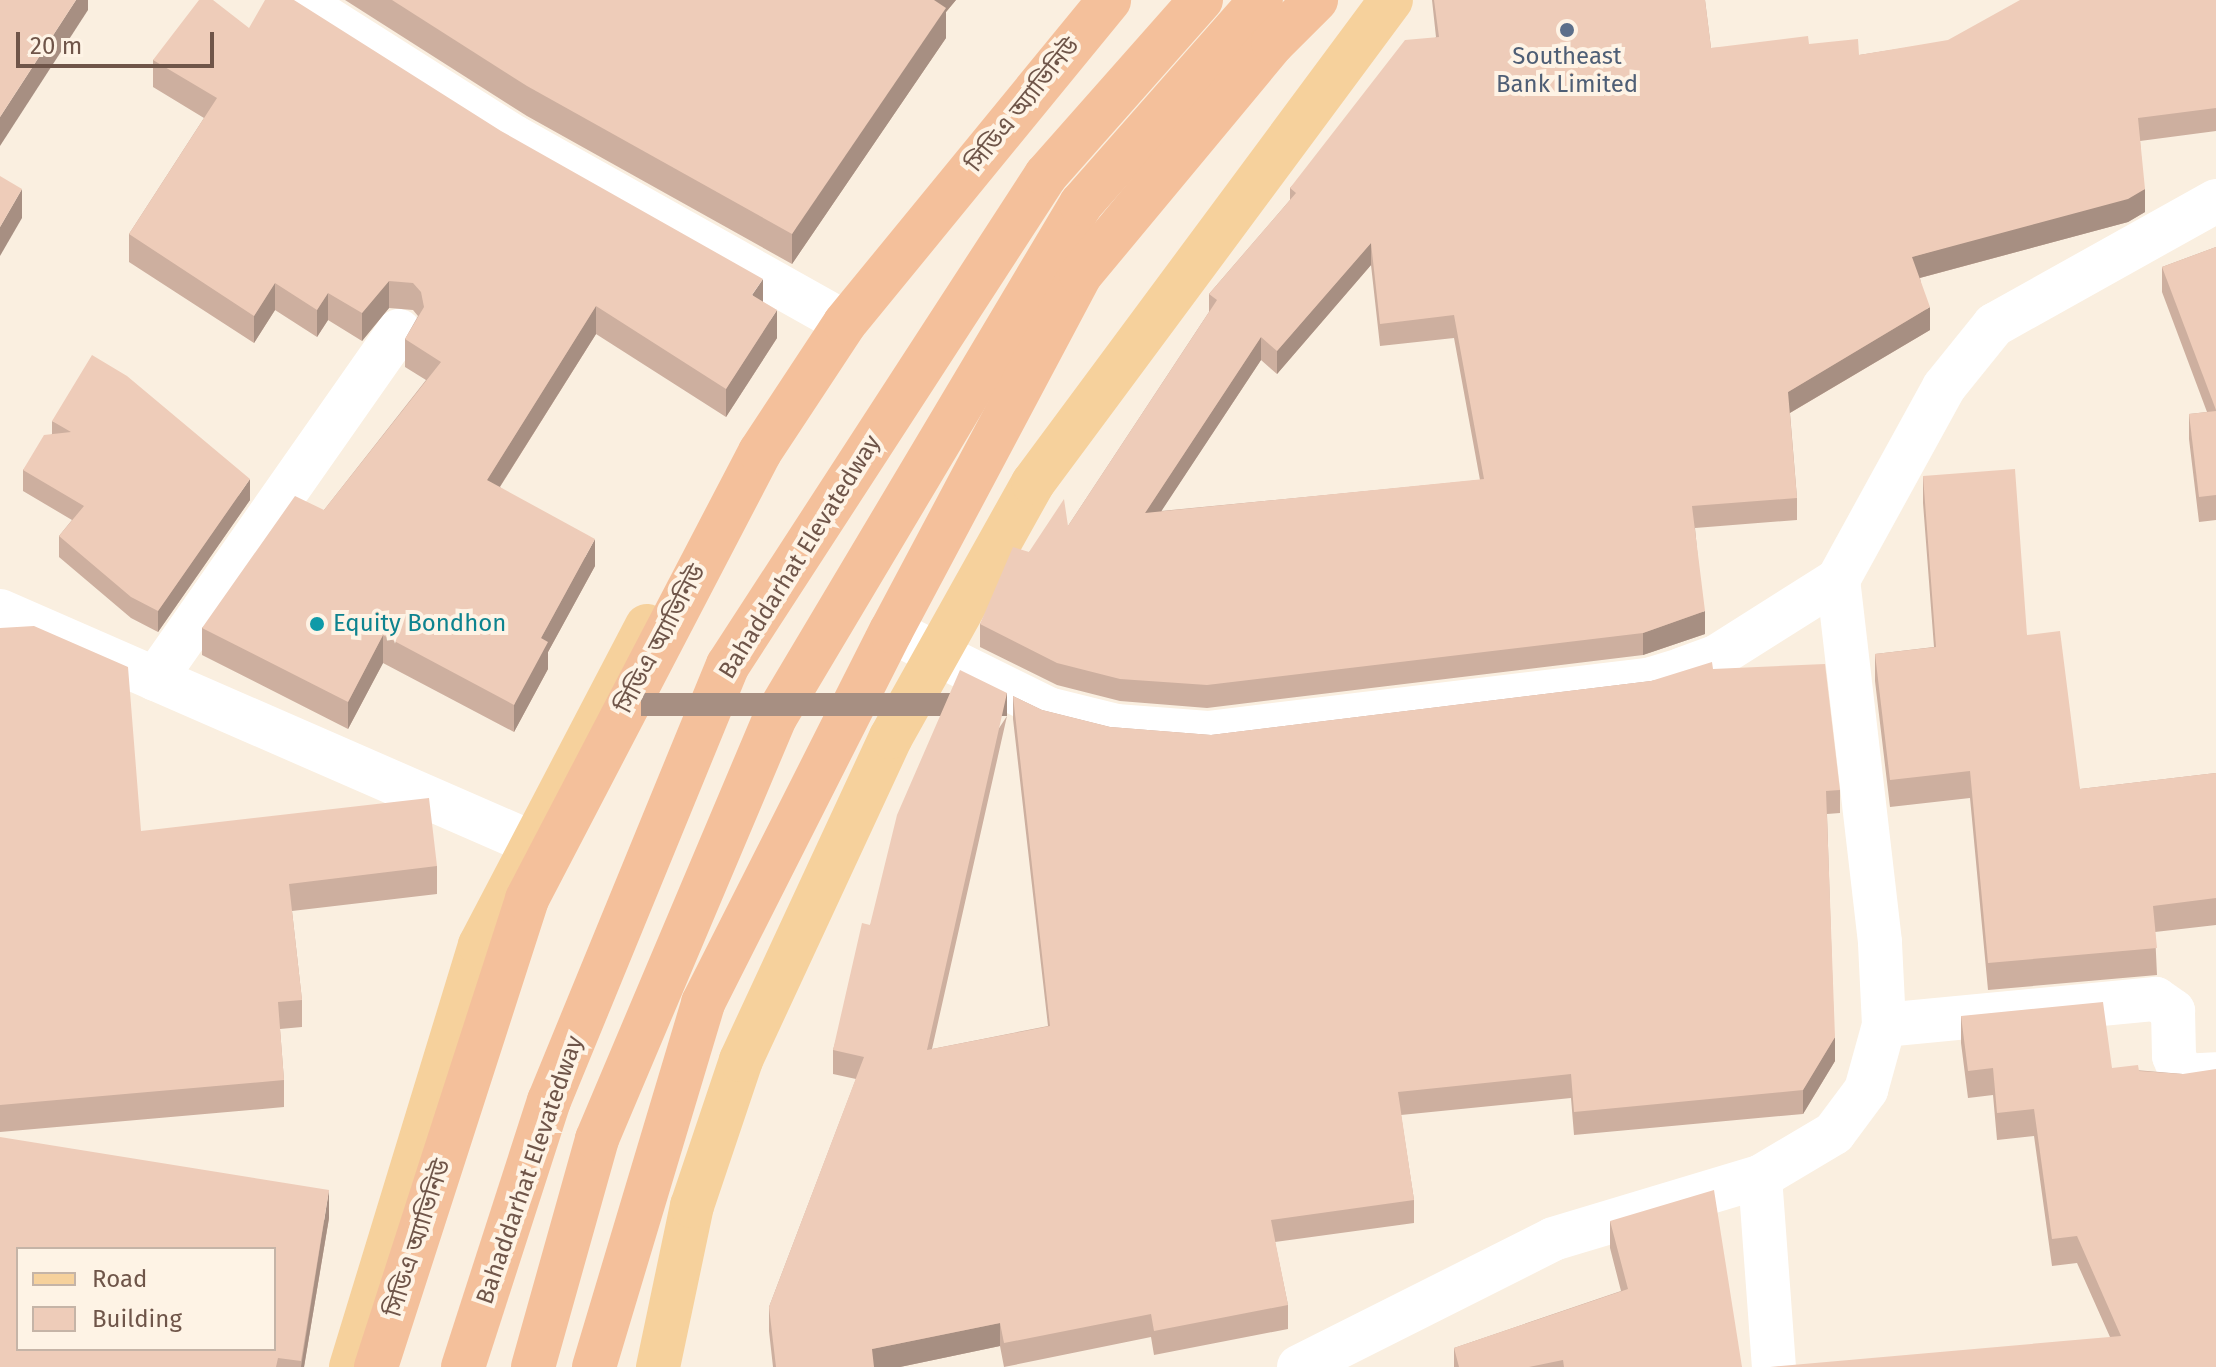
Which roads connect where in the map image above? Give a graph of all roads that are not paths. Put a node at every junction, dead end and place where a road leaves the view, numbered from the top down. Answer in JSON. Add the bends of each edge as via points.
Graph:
{"nodes":[{"id":1,"x":298,"y":0,"type":"edge"},
{"id":2,"x":1082,"y":0,"type":"edge"},
{"id":3,"x":1109,"y":0,"type":"edge"},
{"id":4,"x":1201,"y":0,"type":"edge"},
{"id":5,"x":1261,"y":0,"type":"edge"},
{"id":6,"x":1316,"y":0,"type":"edge"},
{"id":7,"x":1391,"y":0,"type":"edge"},
{"id":8,"x":2216,"y":201,"type":"edge"},
{"id":9,"x":845,"y":323,"type":"junction"},
{"id":10,"x":399,"y":331,"type":"dead end"},
{"id":11,"x":1838,"y":580,"type":"junction"},
{"id":12,"x":0,"y":611,"type":"edge"},
{"id":13,"x":891,"y":631,"type":"junction"},
{"id":14,"x":155,"y":679,"type":"junction"},
{"id":15,"x":550,"y":851,"type":"junction"},
{"id":16,"x":1884,"y":1025,"type":"junction"},
{"id":17,"x":2216,"y":1074,"type":"edge"},
{"id":18,"x":1760,"y":1177,"type":"junction"},
{"id":19,"x":351,"y":1367,"type":"edge"},
{"id":20,"x":376,"y":1367,"type":"edge"},
{"id":21,"x":463,"y":1367,"type":"edge"},
{"id":22,"x":533,"y":1367,"type":"edge"},
{"id":23,"x":594,"y":1367,"type":"edge"},
{"id":24,"x":658,"y":1367,"type":"edge"},
{"id":25,"x":1299,"y":1367,"type":"edge"},
{"id":26,"x":1774,"y":1367,"type":"edge"}],
"edges":[{"from":1,"to":9,"type":"street","via":[[514,137]]},
{"from":2,"to":19,"type":"main road","via":[[954,156],[828,326],[712,509],[584,737],[480,945]]},
{"from":3,"to":9,"type":"highway","name":"সিডিএ অ্যাভিনিউ"},
{"from":4,"to":21,"type":"highway","name":"Bahaddarhat Elevatedway","via":[[1046,175],[728,665],[549,1101]]},
{"from":5,"to":22,"type":"highway","via":[[1081,204],[776,716],[597,1139]]},
{"from":6,"to":13,"type":"highway","via":[[1273,43],[1081,274]]},
{"from":7,"to":24,"type":"main road","via":[[1033,483],[891,737],[741,1060],[692,1206]]},
{"from":8,"to":11,"type":"street","via":[[1994,325],[1944,387]]},
{"from":9,"to":15,"type":"highway","name":"সিডিএ অ্যাভিনিউ","via":[[760,452]]},
{"from":10,"to":14,"type":"street"},
{"from":11,"to":13,"type":"street","via":[[1716,657],[1648,680],[1208,733],[1116,726],[1048,709]]},
{"from":11,"to":16,"type":"street","via":[[1880,942]]},
{"from":12,"to":14,"type":"street"},
{"from":13,"to":23,"type":"highway","via":[[703,1003]]},
{"from":14,"to":15,"type":"street"},
{"from":15,"to":20,"type":"highway","name":"সিডিএ অ্যাভিনিউ","via":[[527,899]]},
{"from":16,"to":17,"type":"street","via":[[2156,999],[2173,1011],[2174,1056],[2182,1076]]},
{"from":16,"to":18,"type":"street","via":[[1866,1090],[1834,1133]]},
{"from":18,"to":25,"type":"street","via":[[1553,1239]]},
{"from":18,"to":26,"type":"street"}]}
